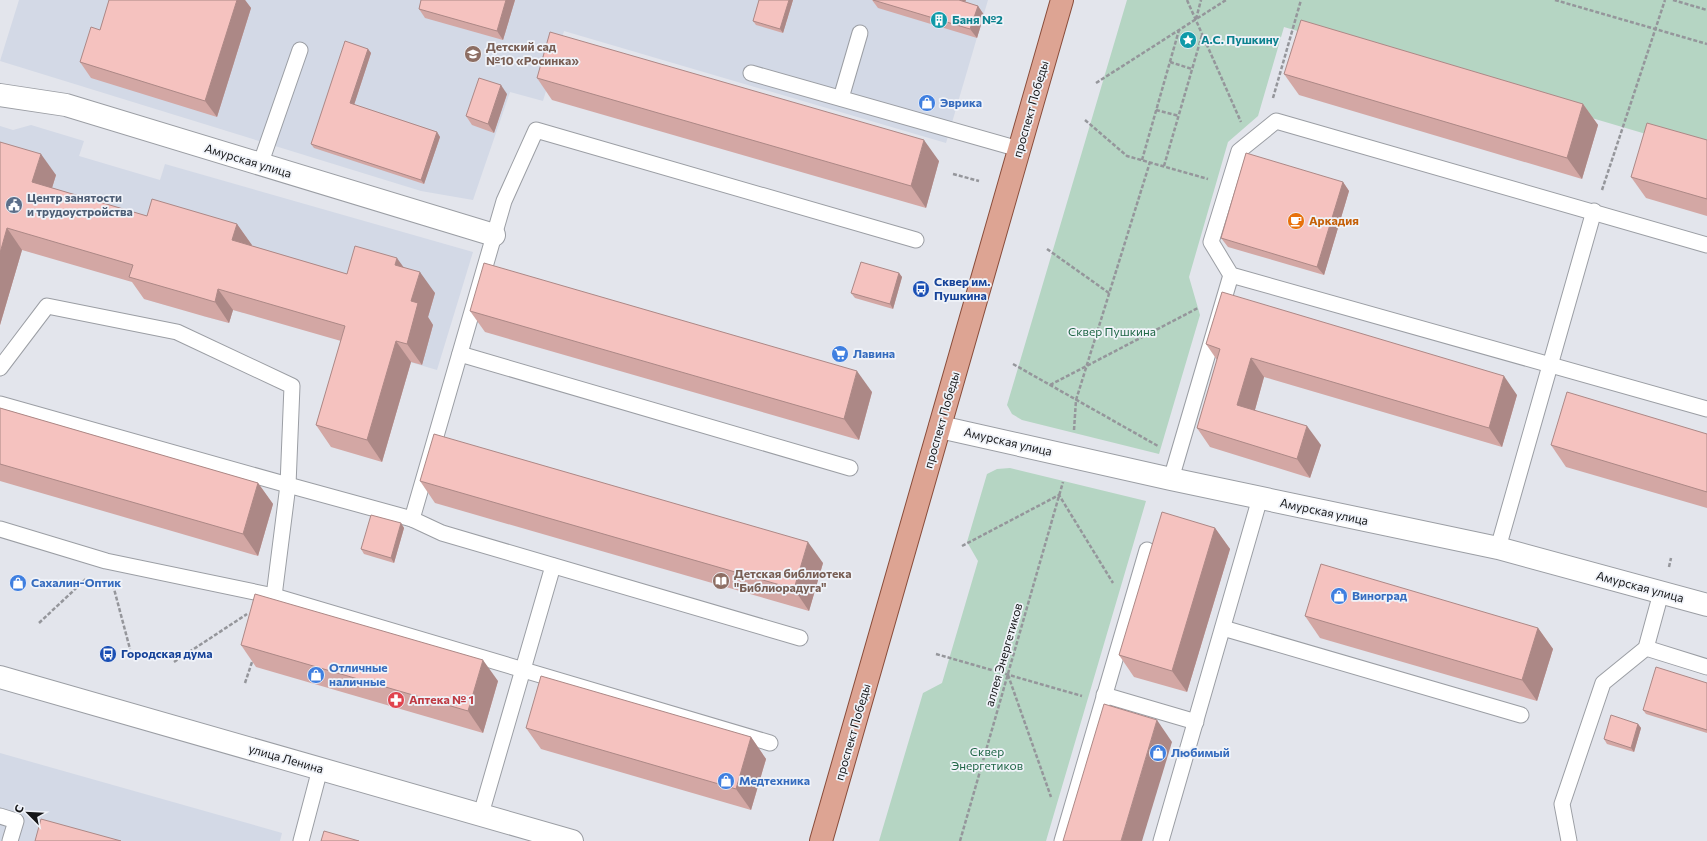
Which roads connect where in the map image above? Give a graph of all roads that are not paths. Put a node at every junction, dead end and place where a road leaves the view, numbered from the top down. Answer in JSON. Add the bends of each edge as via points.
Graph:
{"nodes":[{"id":1,"x":1062,"y":0,"type":"edge"},
{"id":2,"x":860,"y":33,"type":"dead end"},
{"id":3,"x":300,"y":50,"type":"dead end"},
{"id":4,"x":751,"y":73,"type":"dead end"},
{"id":5,"x":0,"y":95,"type":"edge"},
{"id":6,"x":841,"y":98,"type":"junction"},
{"id":7,"x":1019,"y":149,"type":"junction"},
{"id":8,"x":260,"y":165,"type":"junction"},
{"id":9,"x":1594,"y":211,"type":"junction"},
{"id":10,"x":494,"y":235,"type":"junction"},
{"id":11,"x":916,"y":240,"type":"dead end"},
{"id":12,"x":1707,"y":245,"type":"edge"},
{"id":13,"x":1231,"y":276,"type":"junction"},
{"id":14,"x":460,"y":354,"type":"junction"},
{"id":15,"x":1550,"y":364,"type":"junction"},
{"id":16,"x":0,"y":368,"type":"edge"},
{"id":17,"x":0,"y":404,"type":"edge"},
{"id":18,"x":1707,"y":408,"type":"edge"},
{"id":19,"x":940,"y":427,"type":"junction"},
{"id":20,"x":850,"y":468,"type":"dead end"},
{"id":21,"x":1171,"y":479,"type":"junction"},
{"id":22,"x":288,"y":486,"type":"junction"},
{"id":23,"x":1260,"y":498,"type":"junction"},
{"id":24,"x":412,"y":519,"type":"junction"},
{"id":25,"x":0,"y":529,"type":"edge"},
{"id":26,"x":1498,"y":548,"type":"junction"},
{"id":27,"x":1147,"y":550,"type":"dead end"},
{"id":28,"x":553,"y":566,"type":"junction"},
{"id":29,"x":1661,"y":593,"type":"junction"},
{"id":30,"x":274,"y":596,"type":"junction"},
{"id":31,"x":1707,"y":604,"type":"edge"},
{"id":32,"x":1223,"y":628,"type":"junction"},
{"id":33,"x":800,"y":638,"type":"dead end"},
{"id":34,"x":1646,"y":648,"type":"junction"},
{"id":35,"x":1707,"y":667,"type":"edge"},
{"id":36,"x":522,"y":670,"type":"junction"},
{"id":37,"x":0,"y":677,"type":"edge"},
{"id":38,"x":1104,"y":695,"type":"junction"},
{"id":39,"x":1521,"y":716,"type":"dead end"},
{"id":40,"x":1196,"y":722,"type":"junction"},
{"id":41,"x":770,"y":743,"type":"dead end"},
{"id":42,"x":320,"y":769,"type":"junction"},
{"id":43,"x":481,"y":814,"type":"junction"},
{"id":44,"x":0,"y":816,"type":"edge"},
{"id":45,"x":1063,"y":838,"type":"edge"},
{"id":46,"x":10,"y":841,"type":"edge"},
{"id":47,"x":301,"y":841,"type":"edge"},
{"id":48,"x":572,"y":841,"type":"edge"},
{"id":49,"x":821,"y":841,"type":"edge"},
{"id":50,"x":1161,"y":841,"type":"edge"},
{"id":51,"x":1569,"y":841,"type":"edge"}],
"edges":[{"from":1,"to":7,"type":"main road","name":"проспект Победы"},
{"from":2,"to":6,"type":"lane"},
{"from":3,"to":8,"type":"lane"},
{"from":4,"to":6,"type":"lane"},
{"from":5,"to":8,"type":"street","name":"Амурская улица","via":[[66,105]]},
{"from":6,"to":7,"type":"lane"},
{"from":7,"to":19,"type":"main road","name":"проспект Победы"},
{"from":8,"to":10,"type":"street","name":"Амурская улица"},
{"from":9,"to":12,"type":"lane"},
{"from":9,"to":13,"type":"lane","via":[[1276,120],[1239,151],[1211,242]]},
{"from":9,"to":15,"type":"lane"},
{"from":10,"to":11,"type":"lane","via":[[504,201],[536,130]]},
{"from":10,"to":14,"type":"lane"},
{"from":13,"to":15,"type":"lane"},
{"from":13,"to":21,"type":"lane"},
{"from":14,"to":20,"type":"lane"},
{"from":14,"to":24,"type":"lane"},
{"from":15,"to":18,"type":"lane"},
{"from":15,"to":26,"type":"lane"},
{"from":16,"to":22,"type":"lane","via":[[47,306],[177,332],[292,386]]},
{"from":17,"to":22,"type":"lane"},
{"from":19,"to":21,"type":"street","name":"Амурская улица"},
{"from":19,"to":49,"type":"main road","name":"проспект Победы"},
{"from":21,"to":23,"type":"street","name":"Амурская улица"},
{"from":22,"to":24,"type":"lane"},
{"from":22,"to":30,"type":"lane"},
{"from":23,"to":26,"type":"street","name":"Амурская улица"},
{"from":23,"to":32,"type":"lane"},
{"from":24,"to":28,"type":"lane","via":[[442,533]]},
{"from":25,"to":30,"type":"lane","via":[[106,561]]},
{"from":26,"to":29,"type":"street","name":"Амурская улица"},
{"from":27,"to":38,"type":"lane"},
{"from":28,"to":33,"type":"lane"},
{"from":28,"to":36,"type":"lane"},
{"from":29,"to":31,"type":"street","name":"Амурская улица"},
{"from":29,"to":34,"type":"lane"},
{"from":30,"to":36,"type":"lane"},
{"from":32,"to":39,"type":"lane"},
{"from":32,"to":40,"type":"lane"},
{"from":34,"to":35,"type":"lane"},
{"from":34,"to":51,"type":"lane","via":[[1603,683],[1562,804]]},
{"from":36,"to":41,"type":"lane"},
{"from":36,"to":43,"type":"lane"},
{"from":37,"to":42,"type":"street","name":"улица Ленина"},
{"from":38,"to":40,"type":"lane"},
{"from":38,"to":45,"type":"lane"},
{"from":40,"to":50,"type":"lane"},
{"from":42,"to":43,"type":"street","name":"улица Ленина"},
{"from":42,"to":47,"type":"lane"},
{"from":43,"to":48,"type":"street","name":"улица Ленина"},
{"from":44,"to":46,"type":"lane","via":[[16,820]]}]}
